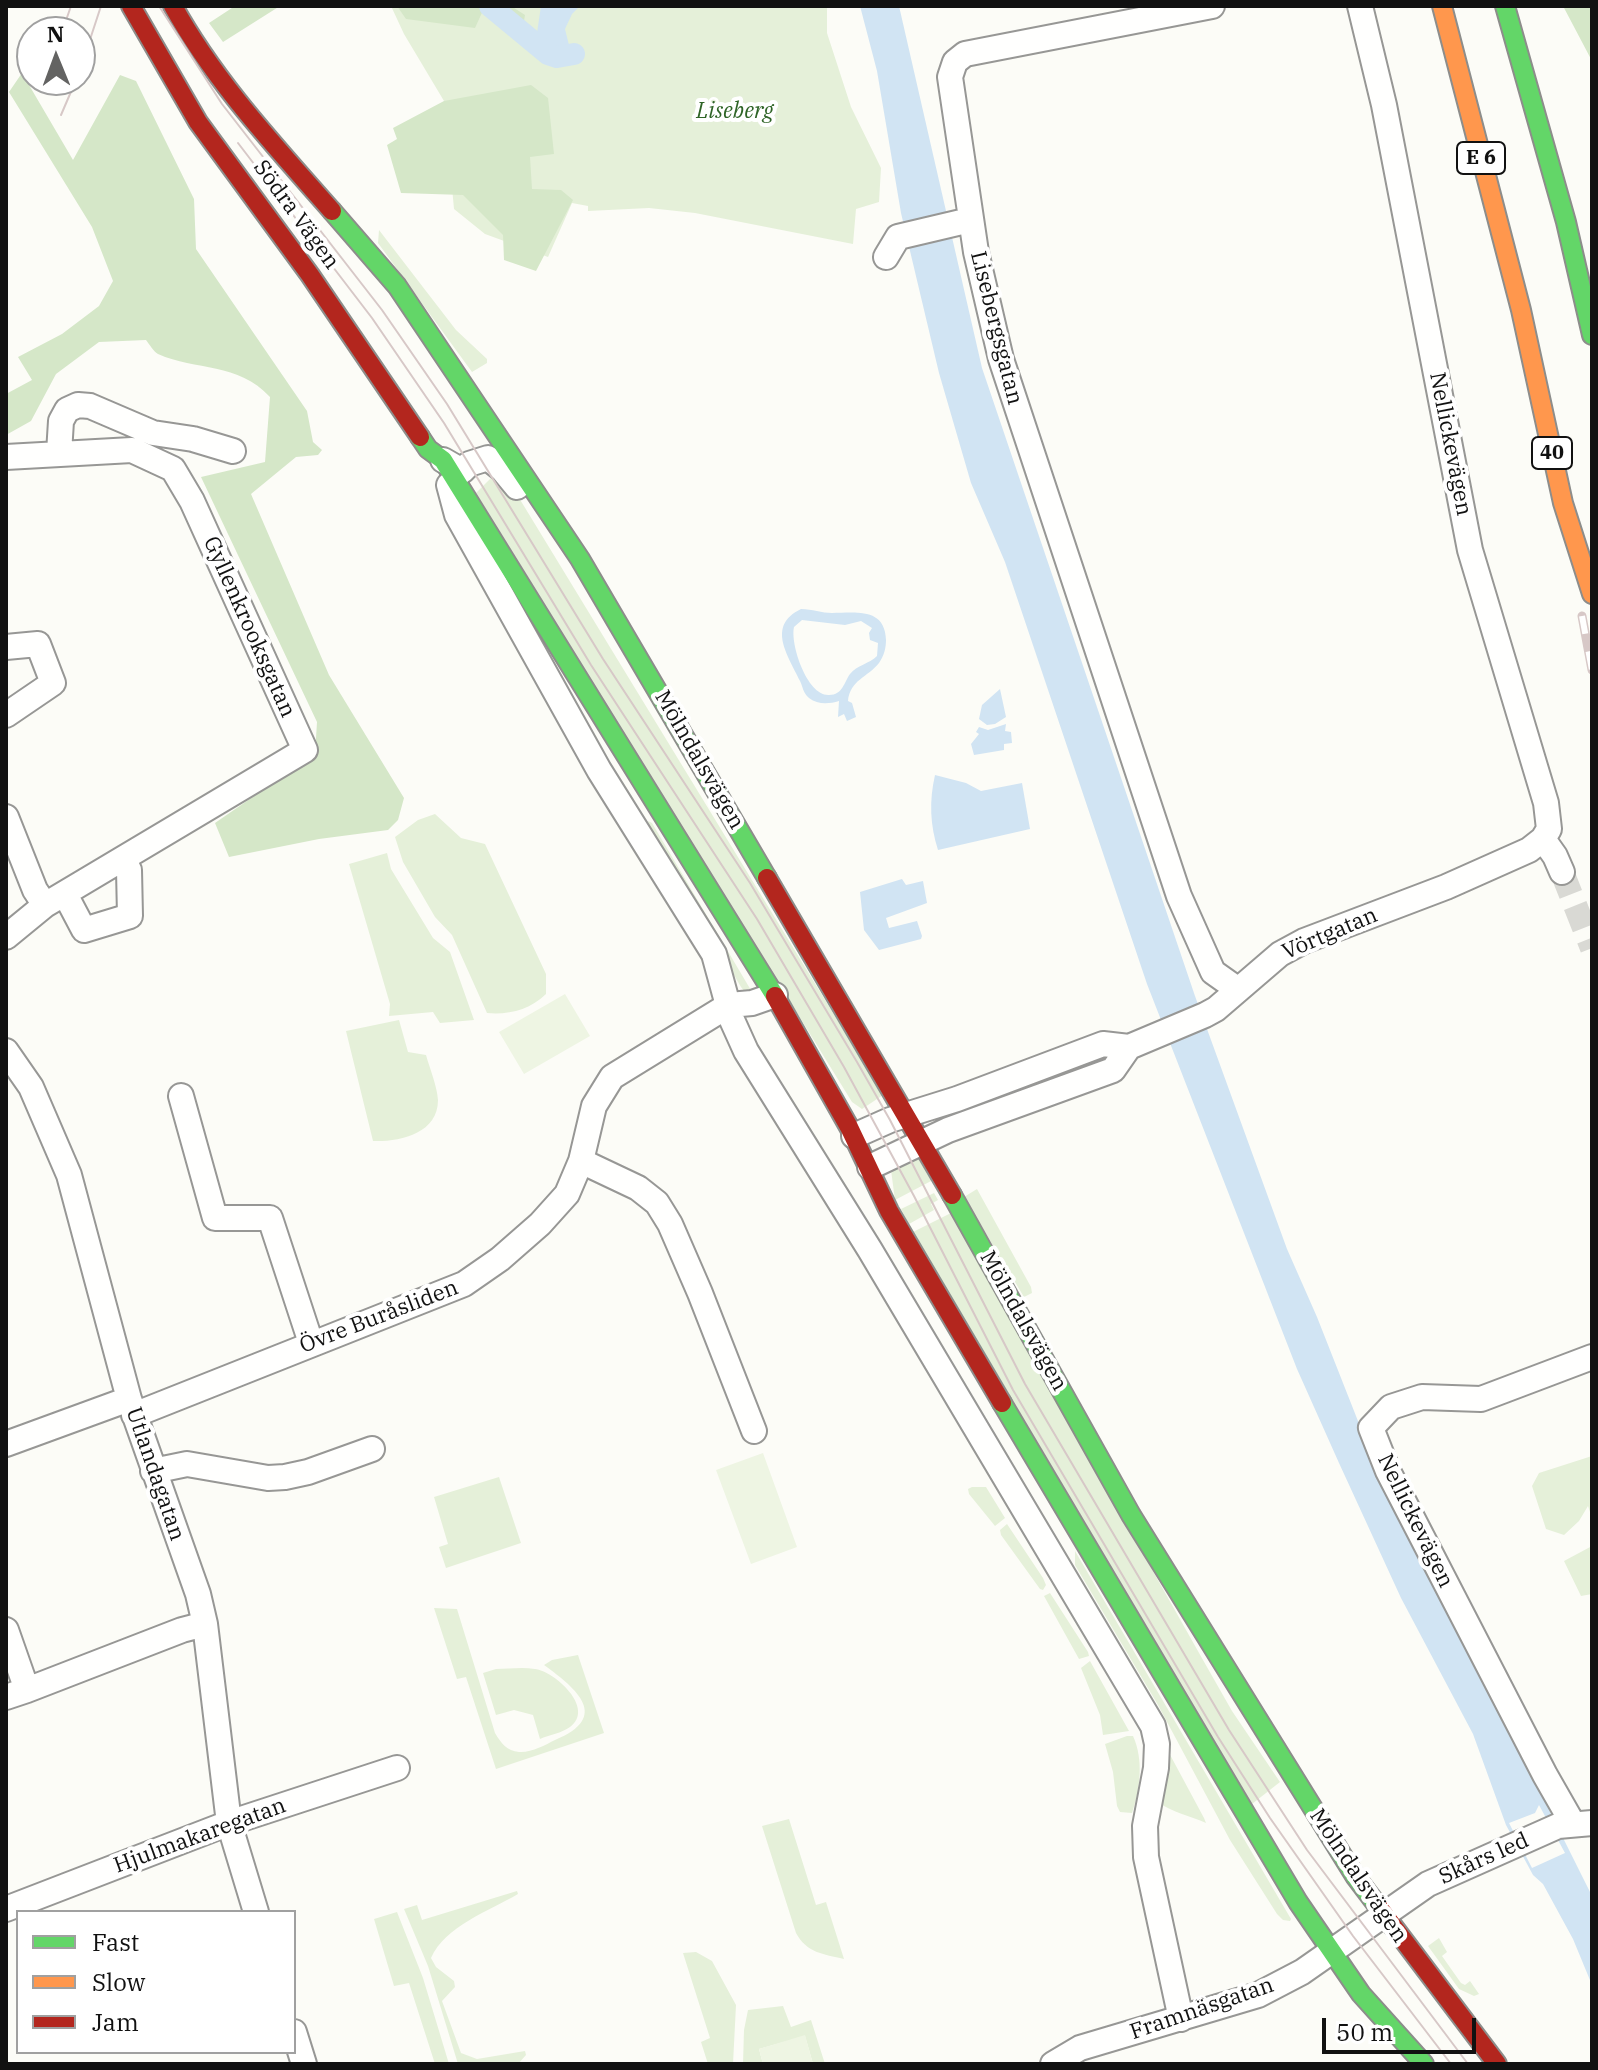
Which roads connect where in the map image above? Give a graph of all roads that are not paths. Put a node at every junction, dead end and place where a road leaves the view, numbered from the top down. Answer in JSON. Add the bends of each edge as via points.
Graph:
{"nodes":[{"id":1,"x":131,"y":6,"type":"edge"},
{"id":2,"x":173,"y":6,"type":"edge"},
{"id":3,"x":1212,"y":6,"type":"edge"},
{"id":4,"x":1360,"y":6,"type":"edge"},
{"id":5,"x":1442,"y":6,"type":"edge"},
{"id":6,"x":1505,"y":6,"type":"edge"},
{"id":7,"x":970,"y":220,"type":"junction"},
{"id":8,"x":1566,"y":222,"type":"junction"},
{"id":9,"x":892,"y":247,"type":"dead end"},
{"id":10,"x":1592,"y":279,"type":"edge"},
{"id":11,"x":1521,"y":310,"type":"junction"},
{"id":12,"x":1592,"y":335,"type":"edge"},
{"id":13,"x":474,"y":399,"type":"joint"},
{"id":14,"x":1569,"y":439,"type":"dead end"},
{"id":15,"x":233,"y":451,"type":"dead end"},
{"id":16,"x":59,"y":453,"type":"junction"},
{"id":17,"x":435,"y":454,"type":"junction"},
{"id":18,"x":6,"y":457,"type":"edge"},
{"id":19,"x":580,"y":559,"type":"junction"},
{"id":20,"x":1592,"y":594,"type":"edge"},
{"id":21,"x":6,"y":647,"type":"edge"},
{"id":22,"x":6,"y":715,"type":"edge"},
{"id":23,"x":636,"y":767,"type":"junction"},
{"id":24,"x":627,"y":815,"type":"junction"},
{"id":25,"x":6,"y":817,"type":"edge"},
{"id":26,"x":1543,"y":839,"type":"junction"},
{"id":27,"x":123,"y":860,"type":"junction"},
{"id":28,"x":1562,"y":872,"type":"tunnel mouth"},
{"id":29,"x":55,"y":900,"type":"junction"},
{"id":30,"x":6,"y":937,"type":"edge"},
{"id":31,"x":1237,"y":989,"type":"junction"},
{"id":32,"x":775,"y":995,"type":"junction"},
{"id":33,"x":729,"y":1005,"type":"junction"},
{"id":34,"x":1129,"y":1047,"type":"junction"},
{"id":35,"x":6,"y":1051,"type":"edge"},
{"id":36,"x":181,"y":1096,"type":"dead end"},
{"id":37,"x":906,"y":1114,"type":"junction"},
{"id":38,"x":854,"y":1136,"type":"junction"},
{"id":39,"x":922,"y":1142,"type":"junction"},
{"id":40,"x":581,"y":1161,"type":"junction"},
{"id":41,"x":870,"y":1167,"type":"junction"},
{"id":42,"x":311,"y":1343,"type":"junction"},
{"id":43,"x":1592,"y":1357,"type":"edge"},
{"id":44,"x":131,"y":1407,"type":"junction"},
{"id":45,"x":754,"y":1431,"type":"dead end"},
{"id":46,"x":6,"y":1444,"type":"edge"},
{"id":47,"x":372,"y":1449,"type":"dead end"},
{"id":48,"x":153,"y":1471,"type":"junction"},
{"id":49,"x":205,"y":1624,"type":"junction"},
{"id":50,"x":6,"y":1630,"type":"edge"},
{"id":51,"x":17,"y":1693,"type":"edge"},
{"id":52,"x":397,"y":1768,"type":"dead end"},
{"id":53,"x":229,"y":1823,"type":"junction"},
{"id":54,"x":1574,"y":1824,"type":"edge"},
{"id":55,"x":6,"y":1909,"type":"edge"},
{"id":56,"x":255,"y":1910,"type":"edge"},
{"id":57,"x":1383,"y":1913,"type":"junction"},
{"id":58,"x":1331,"y":1951,"type":"junction"},
{"id":59,"x":1181,"y":2019,"type":"junction"},
{"id":60,"x":296,"y":2038,"type":"edge"},
{"id":61,"x":304,"y":2064,"type":"edge"},
{"id":62,"x":1053,"y":2064,"type":"edge"},
{"id":63,"x":1424,"y":2064,"type":"edge"},
{"id":64,"x":1497,"y":2064,"type":"edge"}],
"edges":[{"from":1,"to":17,"type":"main road","name":"Södra Vägen","via":[[198,122]]},
{"from":2,"to":13,"type":"main road","name":"Södra Vägen","via":[[238,103],[397,286]]},
{"from":3,"to":7,"type":"street","name":"Lisebergsgatan","via":[[988,49],[955,62],[951,92]]},
{"from":4,"to":26,"type":"street","name":"Nellickevägen","via":[[1470,550],[1546,803],[1549,829]]},
{"from":5,"to":11,"type":"main road","number":"E 6"},
{"from":6,"to":8,"type":"main road"},
{"from":7,"to":9,"type":"street"},
{"from":7,"to":31,"type":"street","name":"Lisebergsgatan","via":[[1001,359],[1179,896],[1213,972]]},
{"from":8,"to":10,"type":"main road"},
{"from":8,"to":12,"type":"main road"},
{"from":11,"to":14,"type":"main road","number":"E 6"},
{"from":11,"to":20,"type":"main road","number":"40","via":[[1563,503]]},
{"from":13,"to":19,"type":"main road","name":"Mölndalsvägen"},
{"from":15,"to":16,"type":"street","via":[[153,433],[78,405],[61,421]]},
{"from":16,"to":18,"type":"street","name":"Gyllenkrooksgatan"},
{"from":16,"to":27,"type":"street","name":"Gyllenkrooksgatan","via":[[132,450],[173,469],[305,750]]},
{"from":17,"to":19,"type":"street","name":"Mölndalsvägen","via":[[462,471],[481,459],[495,463],[552,544]]},
{"from":17,"to":23,"type":"main road"},
{"from":17,"to":24,"type":"street","via":[[457,515]]},
{"from":19,"to":37,"type":"main road","name":"Mölndalsvägen"},
{"from":21,"to":22,"type":"street","via":[[38,644],[53,683]]},
{"from":23,"to":24,"type":"street","via":[[643,802]]},
{"from":23,"to":32,"type":"main road"},
{"from":24,"to":33,"type":"street","via":[[714,954]]},
{"from":25,"to":29,"type":"street","via":[[35,890]]},
{"from":26,"to":28,"type":"street"},
{"from":26,"to":31,"type":"street","name":"Vörtgatan","via":[[1446,887],[1304,941],[1272,959]]},
{"from":27,"to":29,"type":"street","name":"Gyllenkrooksgatan"},
{"from":27,"to":29,"type":"street","via":[[129,870],[130,916],[84,930]]},
{"from":29,"to":30,"type":"street","name":"Gyllenkrooksgatan"},
{"from":31,"to":34,"type":"street","name":"Vörtgatan","via":[[1205,1015]]},
{"from":32,"to":33,"type":"street"},
{"from":32,"to":38,"type":"main road"},
{"from":33,"to":40,"type":"street","name":"Övre Buråsliden","via":[[612,1077],[594,1106]]},
{"from":33,"to":59,"type":"street","via":[[746,1051],[1153,1726],[1156,1768],[1145,1826],[1146,1857]]},
{"from":34,"to":37,"type":"street","name":"Vörtgatan","via":[[1103,1044]]},
{"from":34,"to":39,"type":"street","name":"Vörtgatan","via":[[1113,1070]]},
{"from":35,"to":44,"type":"street","name":"Utlandagatan","via":[[31,1087],[69,1175]]},
{"from":36,"to":42,"type":"street","via":[[215,1218],[270,1218]]},
{"from":37,"to":38,"type":"street","name":"Vörtgatan"},
{"from":37,"to":39,"type":"main road","name":"Mölndalsvägen"},
{"from":38,"to":41,"type":"main road"},
{"from":39,"to":41,"type":"street","name":"Vörtgatan"},
{"from":39,"to":57,"type":"main road","name":"Mölndalsvägen","via":[[1131,1515],[1290,1775]]},
{"from":40,"to":42,"type":"street","name":"Övre Buråsliden","via":[[567,1194],[540,1224],[464,1284]]},
{"from":40,"to":45,"type":"street","via":[[657,1203],[700,1293]]},
{"from":41,"to":58,"type":"main road","via":[[917,1259]]},
{"from":42,"to":44,"type":"street","name":"Övre Buråsliden"},
{"from":43,"to":54,"type":"street","name":"Nellickevägen","via":[[1481,1399],[1422,1397],[1391,1407],[1371,1428],[1388,1471]]},
{"from":44,"to":46,"type":"street","name":"Övre Buråsliden"},
{"from":44,"to":48,"type":"street","name":"Utlandagatan"},
{"from":47,"to":48,"type":"street","via":[[285,1477],[187,1464]]},
{"from":48,"to":49,"type":"street","name":"Utlandagatan"},
{"from":49,"to":51,"type":"street"},
{"from":49,"to":53,"type":"street","name":"Utlandagatan"},
{"from":50,"to":51,"type":"street"},
{"from":52,"to":53,"type":"street","name":"Hjulmakaregatan"},
{"from":53,"to":55,"type":"street","name":"Hjulmakaregatan"},
{"from":53,"to":56,"type":"street","name":"Utlandagatan"},
{"from":54,"to":57,"type":"street","name":"Skårs led","via":[[1428,1884]]},
{"from":57,"to":58,"type":"street","name":"Framnäsgatan"},
{"from":57,"to":64,"type":"main road","name":"Mölndalsvägen"},
{"from":58,"to":59,"type":"street","name":"Framnäsgatan","via":[[1258,1995]]},
{"from":58,"to":63,"type":"main road","via":[[1361,1994]]},
{"from":59,"to":62,"type":"street","name":"Framnäsgatan","via":[[1080,2048]]},
{"from":60,"to":61,"type":"street"}]}
